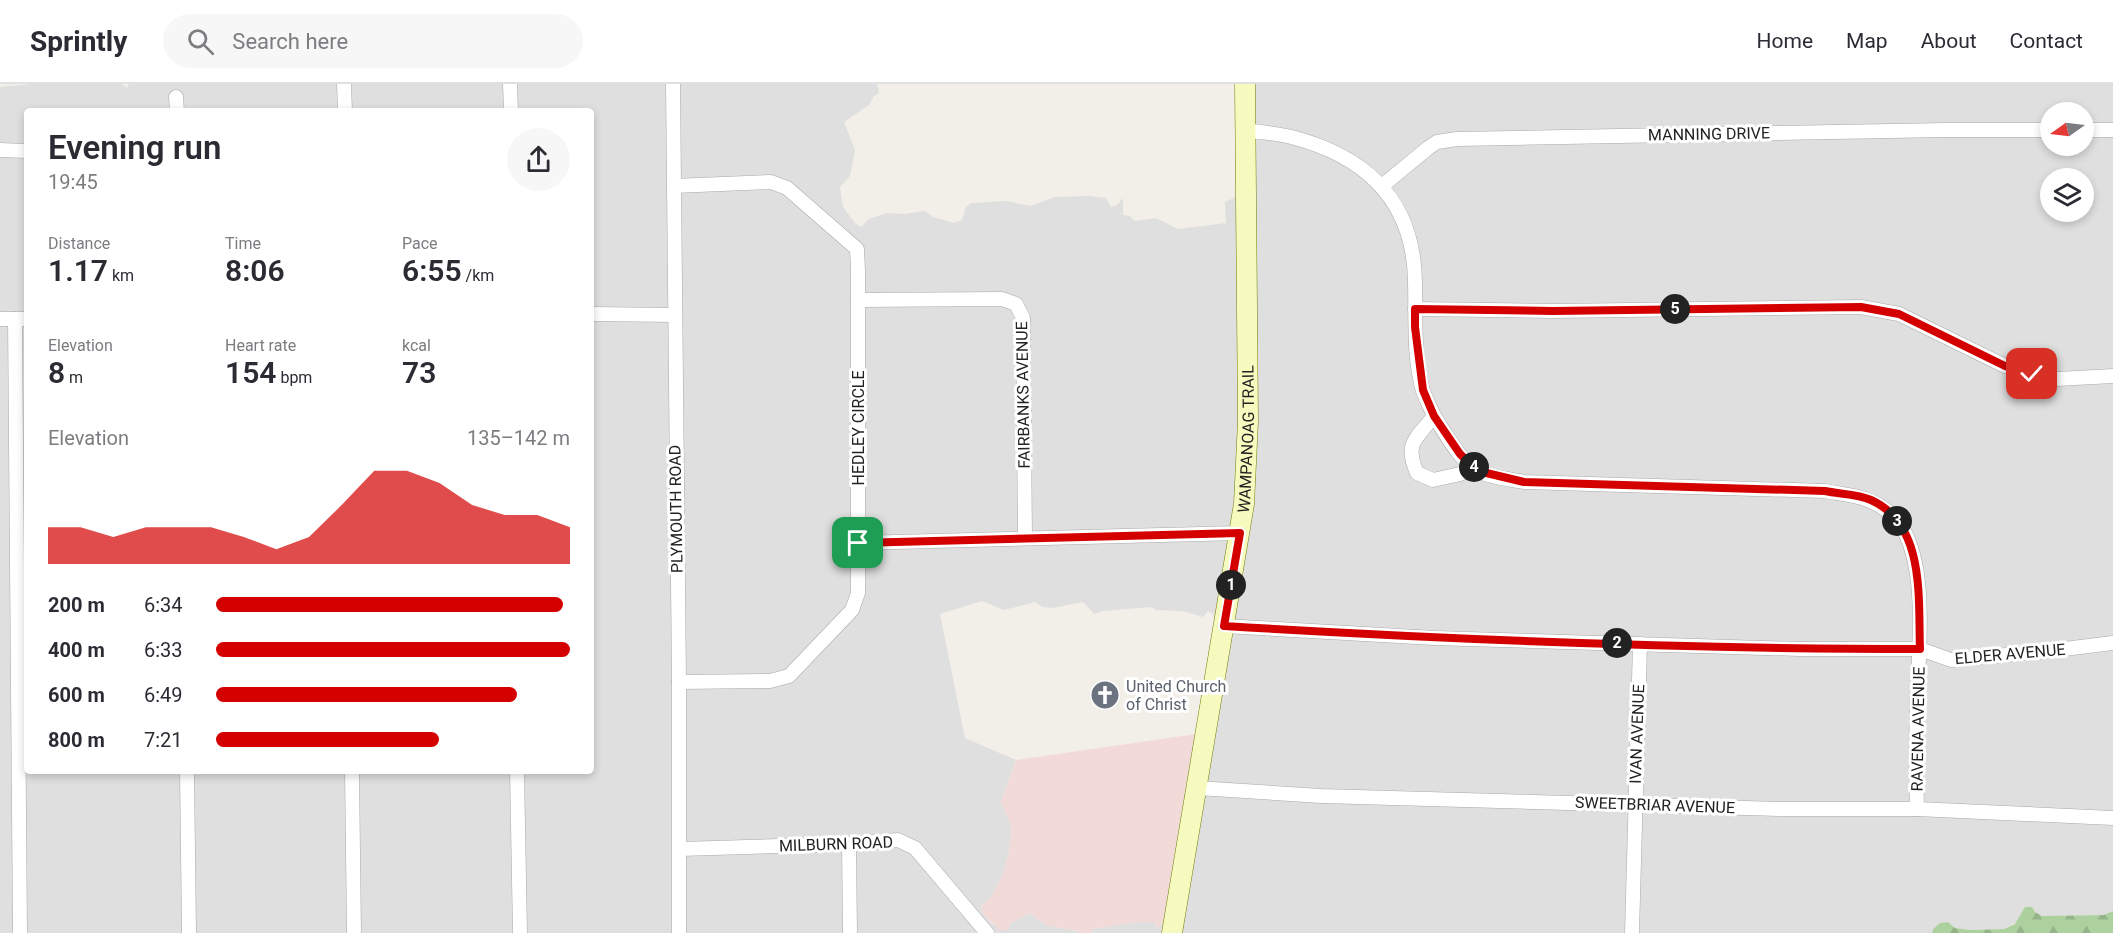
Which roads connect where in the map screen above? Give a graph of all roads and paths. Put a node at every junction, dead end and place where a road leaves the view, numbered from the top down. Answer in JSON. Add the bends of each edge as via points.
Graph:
{"nodes":[{"id":1,"x":344,"y":84,"type":"edge"},
{"id":2,"x":510,"y":84,"type":"edge"},
{"id":3,"x":673,"y":84,"type":"edge"},
{"id":4,"x":1245,"y":84,"type":"edge"},
{"id":5,"x":345,"y":108,"type":"edge"},
{"id":6,"x":511,"y":108,"type":"edge"},
{"id":7,"x":1246,"y":130,"type":"junction"},
{"id":8,"x":2040,"y":130,"type":"edge"},
{"id":9,"x":2094,"y":130,"type":"edge"},
{"id":10,"x":2113,"y":130,"type":"edge"},
{"id":11,"x":0,"y":150,"type":"edge"},
{"id":12,"x":24,"y":151,"type":"edge"},
{"id":13,"x":674,"y":186,"type":"junction"},
{"id":14,"x":1382,"y":186,"type":"junction"},
{"id":15,"x":858,"y":300,"type":"junction"},
{"id":16,"x":1415,"y":309,"type":"junction"},
{"id":17,"x":594,"y":314,"type":"edge"},
{"id":18,"x":674,"y":315,"type":"junction"},
{"id":19,"x":0,"y":319,"type":"edge"},
{"id":20,"x":21,"y":319,"type":"edge"},
{"id":21,"x":2113,"y":376,"type":"edge"},
{"id":22,"x":1434,"y":416,"type":"junction"},
{"id":23,"x":1473,"y":466,"type":"junction"},
{"id":24,"x":1240,"y":533,"type":"junction"},
{"id":25,"x":1025,"y":538,"type":"junction"},
{"id":26,"x":858,"y":543,"type":"junction"},
{"id":27,"x":1224,"y":626,"type":"junction"},
{"id":28,"x":2113,"y":643,"type":"edge"},
{"id":29,"x":1640,"y":644,"type":"junction"},
{"id":30,"x":1920,"y":649,"type":"junction"},
{"id":31,"x":679,"y":682,"type":"junction"},
{"id":32,"x":187,"y":774,"type":"edge"},
{"id":33,"x":352,"y":774,"type":"edge"},
{"id":34,"x":517,"y":774,"type":"edge"},
{"id":35,"x":1197,"y":788,"type":"junction"},
{"id":36,"x":1635,"y":804,"type":"junction"},
{"id":37,"x":1917,"y":809,"type":"junction"},
{"id":38,"x":2113,"y":818,"type":"edge"},
{"id":39,"x":849,"y":844,"type":"junction"},
{"id":40,"x":680,"y":849,"type":"junction"},
{"id":41,"x":20,"y":933,"type":"edge"},
{"id":42,"x":189,"y":933,"type":"edge"},
{"id":43,"x":354,"y":933,"type":"edge"},
{"id":44,"x":520,"y":933,"type":"edge"},
{"id":45,"x":679,"y":933,"type":"edge"},
{"id":46,"x":850,"y":933,"type":"edge"},
{"id":47,"x":987,"y":933,"type":"edge"},
{"id":48,"x":1172,"y":933,"type":"edge"},
{"id":49,"x":1632,"y":933,"type":"edge"}],
"edges":[{"from":1,"to":5,"type":"street"},
{"from":2,"to":6,"type":"street"},
{"from":3,"to":13,"type":"street","name":"PLYMOUTH ROAD"},
{"from":4,"to":7,"type":"main road","name":"WAMPANOAG TRAIL"},
{"from":7,"to":14,"type":"street","via":[[1293,137],[1333,150],[1362,167]]},
{"from":7,"to":24,"type":"main road","name":"WAMPANOAG TRAIL","via":[[1247,449]]},
{"from":8,"to":14,"type":"street","name":"MANNING DRIVE","via":[[1457,139],[1437,142]]},
{"from":9,"to":10,"type":"street"},
{"from":11,"to":12,"type":"street"},
{"from":13,"to":15,"type":"street","name":"HEDLEY CIRCLE","via":[[771,182],[787,188],[857,249]]},
{"from":13,"to":18,"type":"street","name":"PLYMOUTH ROAD"},
{"from":14,"to":16,"type":"street","via":[[1401,215],[1412,246]]},
{"from":15,"to":25,"type":"street","name":"FAIRBANKS AVENUE","via":[[1002,299],[1016,304],[1023,318]]},
{"from":15,"to":26,"type":"street","name":"HEDLEY CIRCLE"},
{"from":16,"to":21,"type":"street","via":[[1861,307],[1899,314],[2023,371],[2057,379]]},
{"from":16,"to":22,"type":"street","via":[[1423,390]]},
{"from":17,"to":18,"type":"street"},
{"from":18,"to":31,"type":"street","name":"PLYMOUTH ROAD"},
{"from":19,"to":20,"type":"street"},
{"from":20,"to":41,"type":"street"},
{"from":22,"to":23,"type":"street"},
{"from":22,"to":23,"type":"street","via":[[1412,445],[1411,459],[1417,473],[1433,480],[1460,474]]},
{"from":23,"to":30,"type":"street","name":"RAVENA AVENUE","via":[[1478,471],[1524,482],[1825,491],[1870,500],[1894,518],[1909,540],[1918,572]]},
{"from":24,"to":25,"type":"street"},
{"from":24,"to":27,"type":"main road","name":"WAMPANOAG TRAIL"},
{"from":25,"to":26,"type":"street"},
{"from":26,"to":31,"type":"street","name":"HEDLEY CIRCLE","via":[[858,592],[852,610],[789,676],[770,681]]},
{"from":27,"to":29,"type":"street","name":"ELDER AVENUE"},
{"from":27,"to":35,"type":"main road","name":"WAMPANOAG TRAIL"},
{"from":28,"to":30,"type":"street","name":"ELDER AVENUE","via":[[1950,660]]},
{"from":29,"to":30,"type":"street","name":"ELDER AVENUE"},
{"from":29,"to":36,"type":"street","name":"IVAN AVENUE"},
{"from":30,"to":37,"type":"street","name":"RAVENA AVENUE"},
{"from":31,"to":40,"type":"street","name":"PLYMOUTH ROAD"},
{"from":32,"to":42,"type":"street"},
{"from":33,"to":43,"type":"street"},
{"from":34,"to":44,"type":"street"},
{"from":35,"to":36,"type":"street","name":"SWEETBRIAR AVENUE","via":[[1321,796]]},
{"from":35,"to":48,"type":"main road","name":"WAMPANOAG TRAIL"},
{"from":36,"to":37,"type":"street","name":"SWEETBRIAR AVENUE"},
{"from":36,"to":49,"type":"street","name":"IVAN AVENUE"},
{"from":37,"to":38,"type":"street","name":"SWEETBRIAR AVENUE"},
{"from":39,"to":40,"type":"street","name":"MILBURN ROAD"},
{"from":39,"to":46,"type":"street"},
{"from":39,"to":47,"type":"street","name":"MILBURN ROAD","via":[[897,840],[915,849]]},
{"from":40,"to":45,"type":"street","name":"PLYMOUTH ROAD"}]}
